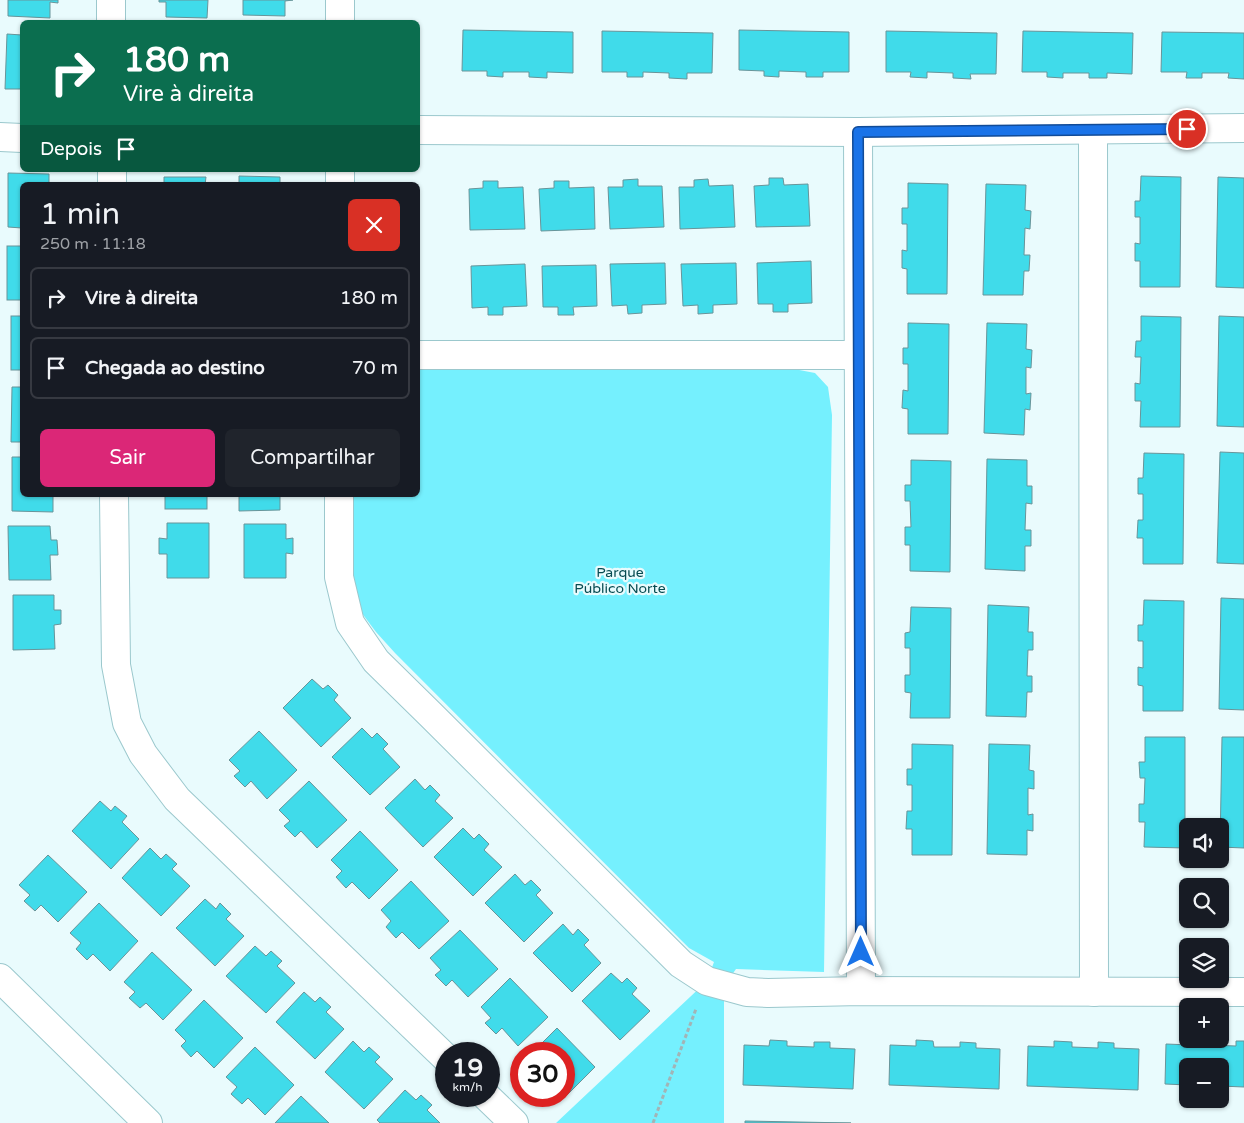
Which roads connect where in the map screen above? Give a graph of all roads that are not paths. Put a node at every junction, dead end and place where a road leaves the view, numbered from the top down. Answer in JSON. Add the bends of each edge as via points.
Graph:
{"nodes":[{"id":1,"x":111,"y":0,"type":"edge"},
{"id":2,"x":340,"y":0,"type":"edge"},
{"id":3,"x":111,"y":20,"type":"edge"},
{"id":4,"x":340,"y":20,"type":"edge"},
{"id":5,"x":1244,"y":128,"type":"edge"},
{"id":6,"x":420,"y":130,"type":"edge"},
{"id":7,"x":1093,"y":130,"type":"junction"},
{"id":8,"x":858,"y":132,"type":"junction"},
{"id":9,"x":0,"y":137,"type":"edge"},
{"id":10,"x":20,"y":138,"type":"edge"},
{"id":11,"x":858,"y":355,"type":"junction"},
{"id":12,"x":420,"y":356,"type":"edge"},
{"id":13,"x":114,"y":497,"type":"edge"},
{"id":14,"x":339,"y":497,"type":"edge"},
{"id":15,"x":0,"y":978,"type":"edge"},
{"id":16,"x":861,"y":991,"type":"junction"},
{"id":17,"x":1094,"y":992,"type":"junction"},
{"id":18,"x":1244,"y":992,"type":"edge"},
{"id":19,"x":435,"y":1047,"type":"edge"},
{"id":20,"x":497,"y":1107,"type":"edge"},
{"id":21,"x":148,"y":1123,"type":"edge"},
{"id":22,"x":514,"y":1123,"type":"edge"}],
"edges":[{"from":1,"to":3,"type":"street"},
{"from":2,"to":4,"type":"street"},
{"from":5,"to":7,"type":"street"},
{"from":6,"to":8,"type":"street"},
{"from":7,"to":8,"type":"street"},
{"from":7,"to":17,"type":"street"},
{"from":8,"to":11,"type":"street"},
{"from":9,"to":10,"type":"street"},
{"from":11,"to":12,"type":"street"},
{"from":11,"to":16,"type":"street"},
{"from":13,"to":19,"type":"street","via":[[116,665],[126,723],[143,754],[177,799]]},
{"from":14,"to":16,"type":"street","via":[[339,577],[350,623],[376,662],[681,964],[707,981],[746,992]]},
{"from":15,"to":21,"type":"street"},
{"from":16,"to":17,"type":"street"},
{"from":17,"to":18,"type":"street"},
{"from":20,"to":22,"type":"street"}]}
